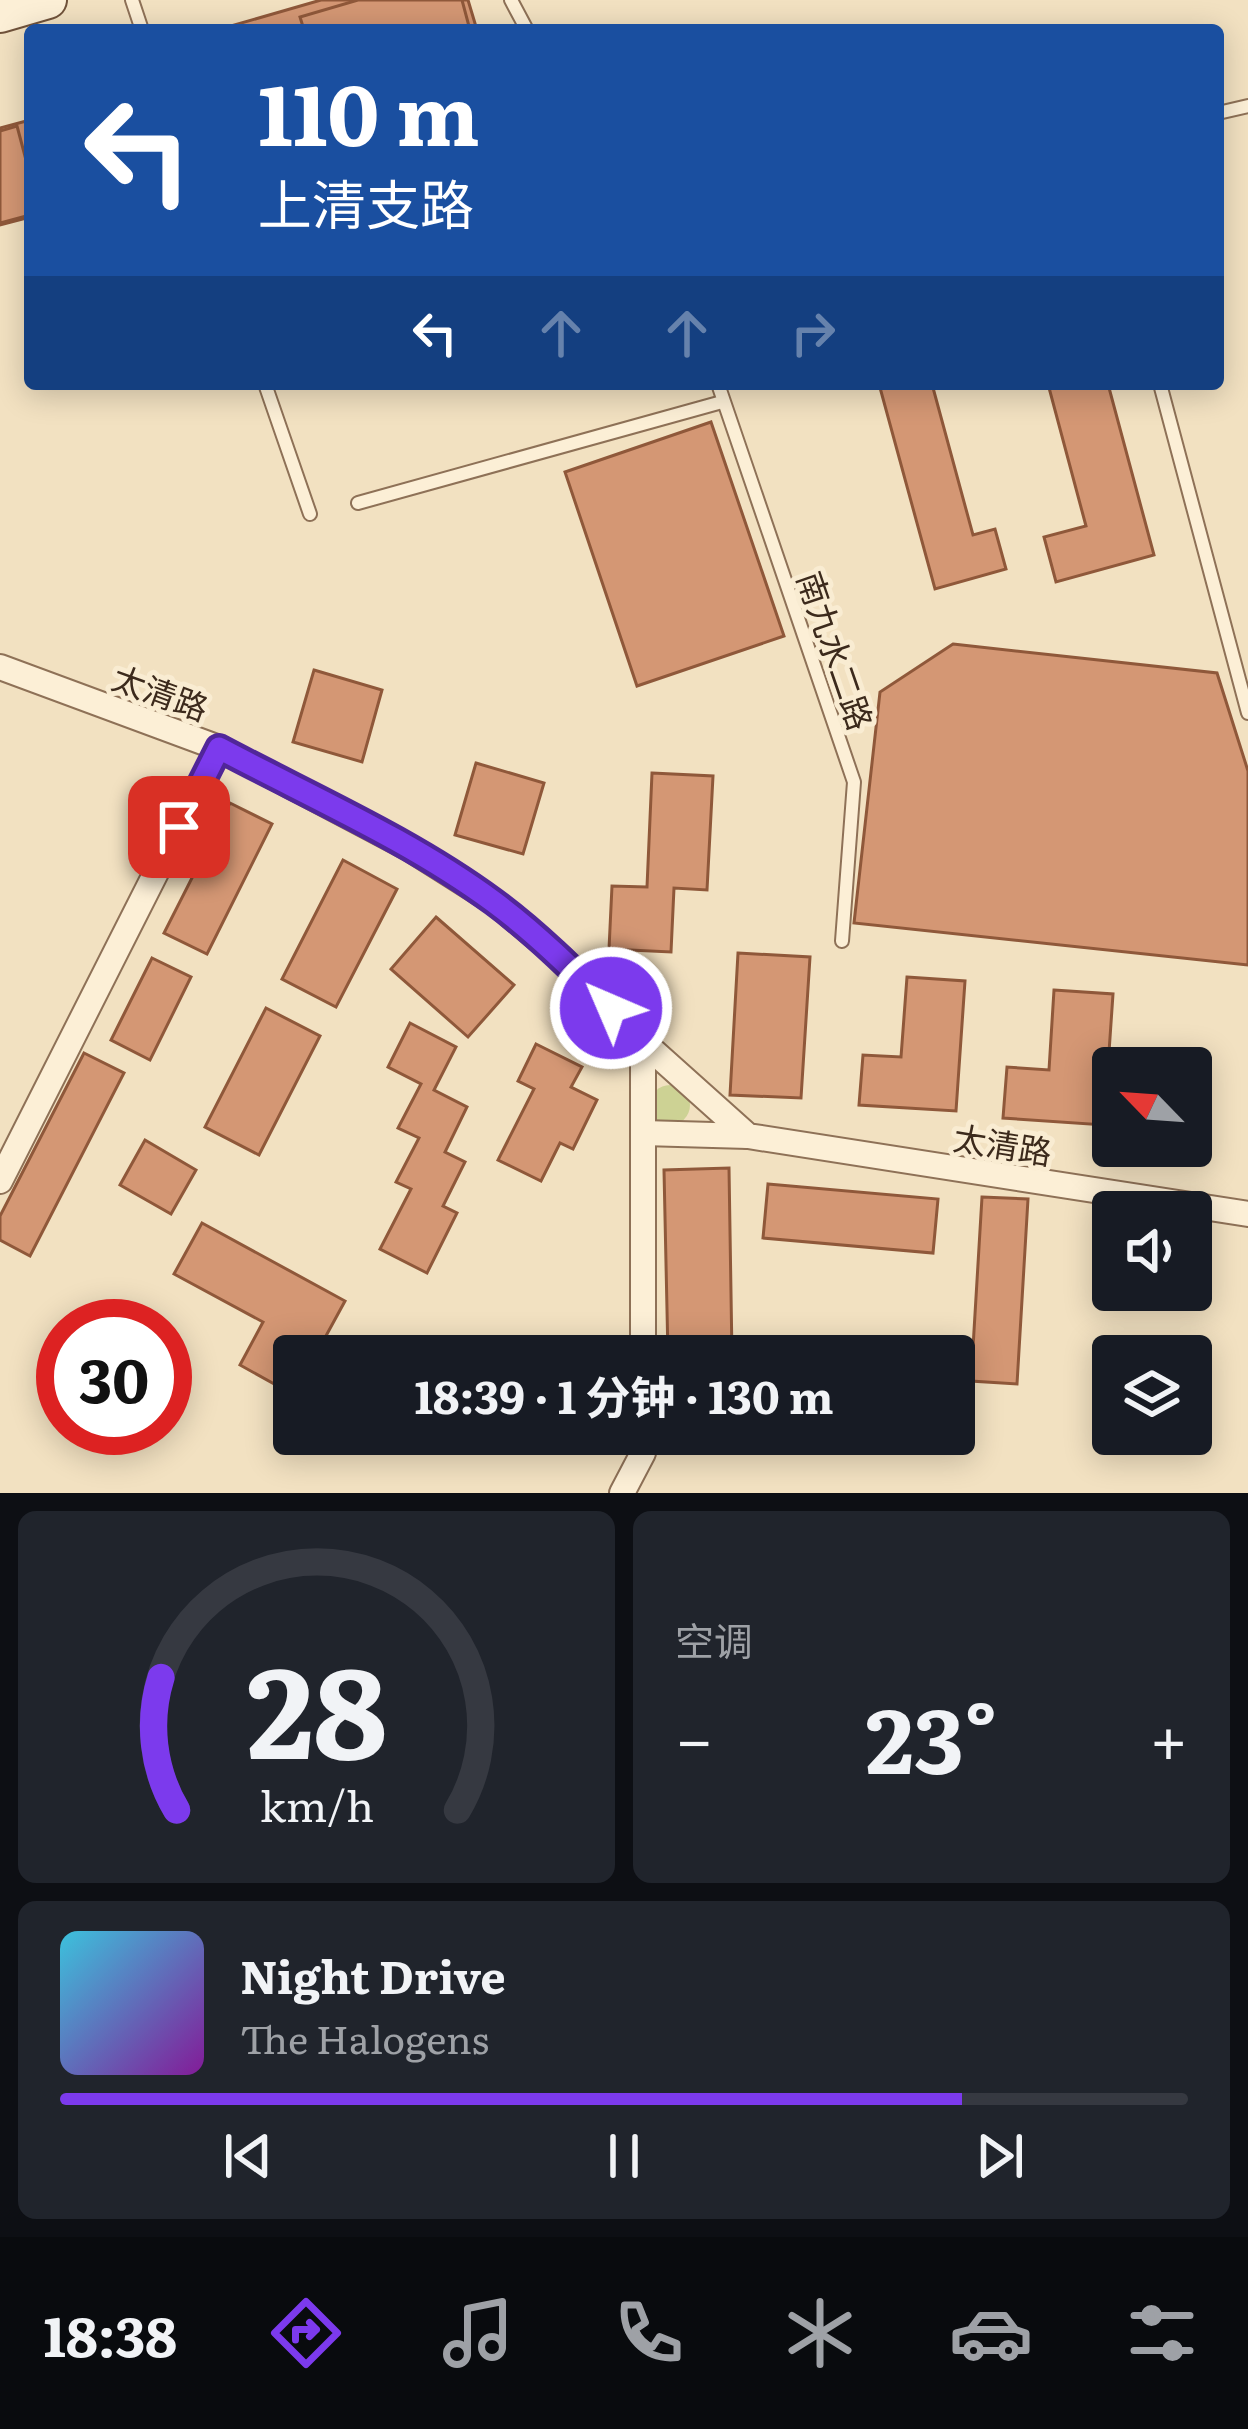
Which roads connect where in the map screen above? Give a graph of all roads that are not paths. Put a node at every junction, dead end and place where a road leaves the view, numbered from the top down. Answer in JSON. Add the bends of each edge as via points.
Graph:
{"nodes":[{"id":1,"x":48,"y":0,"type":"edge"},
{"id":2,"x":0,"y":14,"type":"edge"},
{"id":3,"x":267,"y":390,"type":"edge"},
{"id":4,"x":719,"y":390,"type":"edge"},
{"id":5,"x":1162,"y":390,"type":"edge"},
{"id":6,"x":722,"y":402,"type":"junction"},
{"id":7,"x":358,"y":503,"type":"dead end"},
{"id":8,"x":310,"y":514,"type":"dead end"},
{"id":9,"x":0,"y":667,"type":"edge"},
{"id":10,"x":1248,"y":713,"type":"edge"},
{"id":11,"x":219,"y":748,"type":"junction"},
{"id":12,"x":842,"y":941,"type":"dead end"},
{"id":13,"x":643,"y":1042,"type":"junction"},
{"id":14,"x":643,"y":1133,"type":"junction"},
{"id":15,"x":748,"y":1136,"type":"junction"},
{"id":16,"x":0,"y":1181,"type":"edge"},
{"id":17,"x":1248,"y":1214,"type":"edge"},
{"id":18,"x":643,"y":1335,"type":"edge"},
{"id":19,"x":642,"y":1455,"type":"edge"},
{"id":20,"x":622,"y":1493,"type":"edge"}],
"edges":[{"from":1,"to":2,"type":"main road"},
{"from":3,"to":8,"type":"lane"},
{"from":4,"to":6,"type":"lane","name":"南九水二路"},
{"from":5,"to":10,"type":"lane"},
{"from":6,"to":7,"type":"lane"},
{"from":6,"to":12,"type":"lane","name":"南九水二路","via":[[854,782]]},
{"from":9,"to":11,"type":"street","name":"太清路"},
{"from":11,"to":13,"type":"street","name":"太清路","via":[[494,902]]},
{"from":11,"to":16,"type":"street"},
{"from":13,"to":14,"type":"street"},
{"from":13,"to":15,"type":"street","name":"太清路"},
{"from":14,"to":15,"type":"street","name":"太清路"},
{"from":14,"to":18,"type":"street"},
{"from":15,"to":17,"type":"street","name":"太清路"},
{"from":19,"to":20,"type":"street"}]}
